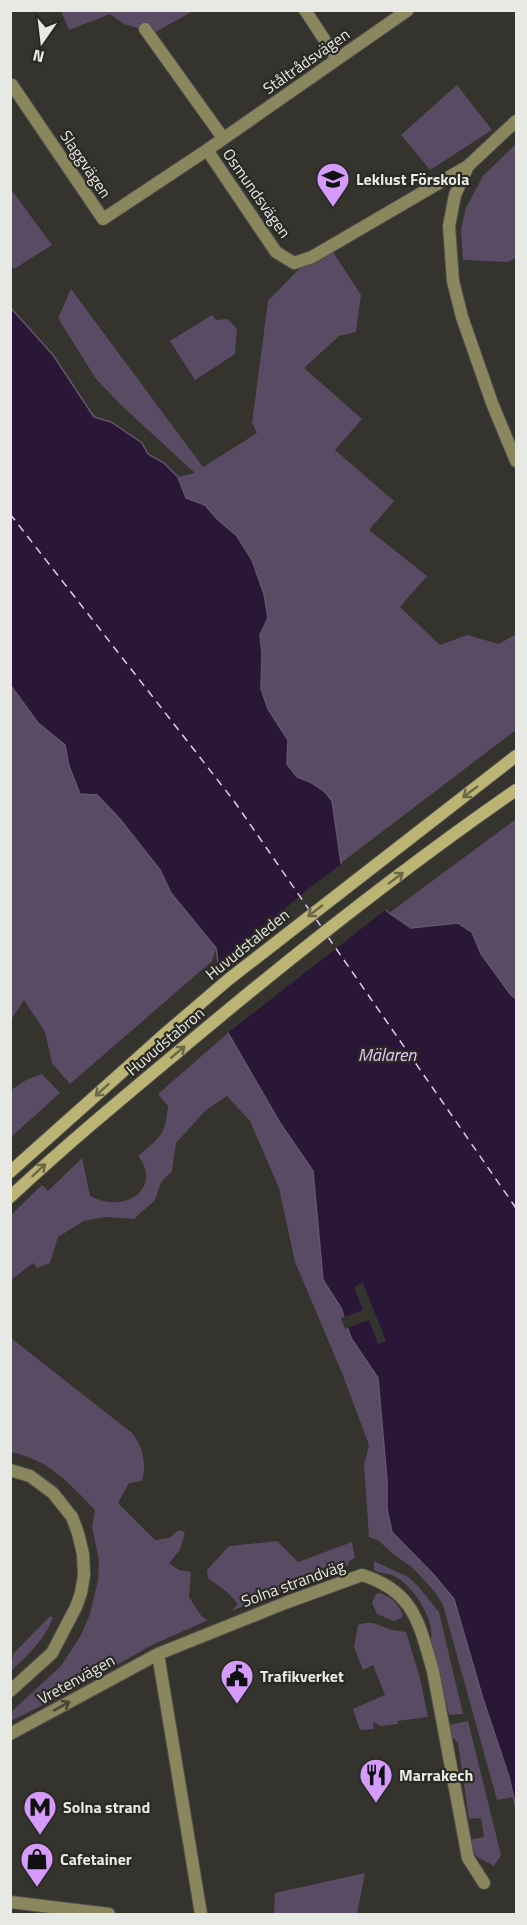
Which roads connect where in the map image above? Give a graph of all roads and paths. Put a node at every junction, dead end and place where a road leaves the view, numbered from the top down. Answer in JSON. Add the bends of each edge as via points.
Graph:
{"nodes":[{"id":1,"x":305,"y":10,"type":"edge"},
{"id":2,"x":408,"y":10,"type":"edge"},
{"id":3,"x":146,"y":29,"type":"dead end"},
{"id":4,"x":337,"y":59,"type":"junction"},
{"id":5,"x":12,"y":85,"type":"edge"},
{"id":6,"x":516,"y":121,"type":"edge"},
{"id":7,"x":223,"y":138,"type":"junction"},
{"id":8,"x":207,"y":150,"type":"junction"},
{"id":9,"x":468,"y":166,"type":"junction"},
{"id":10,"x":516,"y":461,"type":"edge"},
{"id":11,"x":516,"y":756,"type":"edge"},
{"id":12,"x":516,"y":790,"type":"edge"},
{"id":13,"x":10,"y":1172,"type":"edge"},
{"id":14,"x":10,"y":1197,"type":"edge"},
{"id":15,"x":10,"y":1470,"type":"edge"},
{"id":16,"x":158,"y":1653,"type":"junction"},
{"id":17,"x":10,"y":1691,"type":"edge"},
{"id":18,"x":10,"y":1734,"type":"edge"},
{"id":19,"x":484,"y":1883,"type":"dead end"},
{"id":20,"x":10,"y":1902,"type":"edge"},
{"id":21,"x":109,"y":1914,"type":"edge"},
{"id":22,"x":201,"y":1914,"type":"edge"}],
"edges":[{"from":1,"to":4,"type":"street"},
{"from":2,"to":4,"type":"street","name":"Ståltrådsvägen"},
{"from":3,"to":7,"type":"street"},
{"from":4,"to":7,"type":"street","name":"Ståltrådsvägen"},
{"from":5,"to":8,"type":"street","name":"Slaggvägen","via":[[103,219]]},
{"from":6,"to":9,"type":"street"},
{"from":7,"to":8,"type":"street","name":"Ståltrådsvägen"},
{"from":8,"to":9,"type":"street","name":"Osmundsvägen","via":[[276,252],[294,263],[312,257]]},
{"from":9,"to":10,"type":"street","via":[[455,195],[449,226],[453,281],[480,371]]},
{"from":11,"to":13,"type":"main road","name":"Huvudstaleden","one_way":true,"via":[[230,979]]},
{"from":14,"to":12,"type":"main road","name":"Huvudstabron","one_way":true,"via":[[68,1143],[283,964]]},
{"from":15,"to":17,"type":"street","via":[[30,1476],[53,1493],[72,1517],[83,1554],[84,1575],[76,1607],[52,1653]]},
{"from":18,"to":16,"type":"street","name":"Vretenvägen","one_way":true},
{"from":16,"to":19,"type":"street","name":"Solna strandväg","via":[[362,1575],[386,1584],[411,1609],[426,1646],[468,1858]]},
{"from":16,"to":22,"type":"street"},
{"from":20,"to":21,"type":"street"}]}
